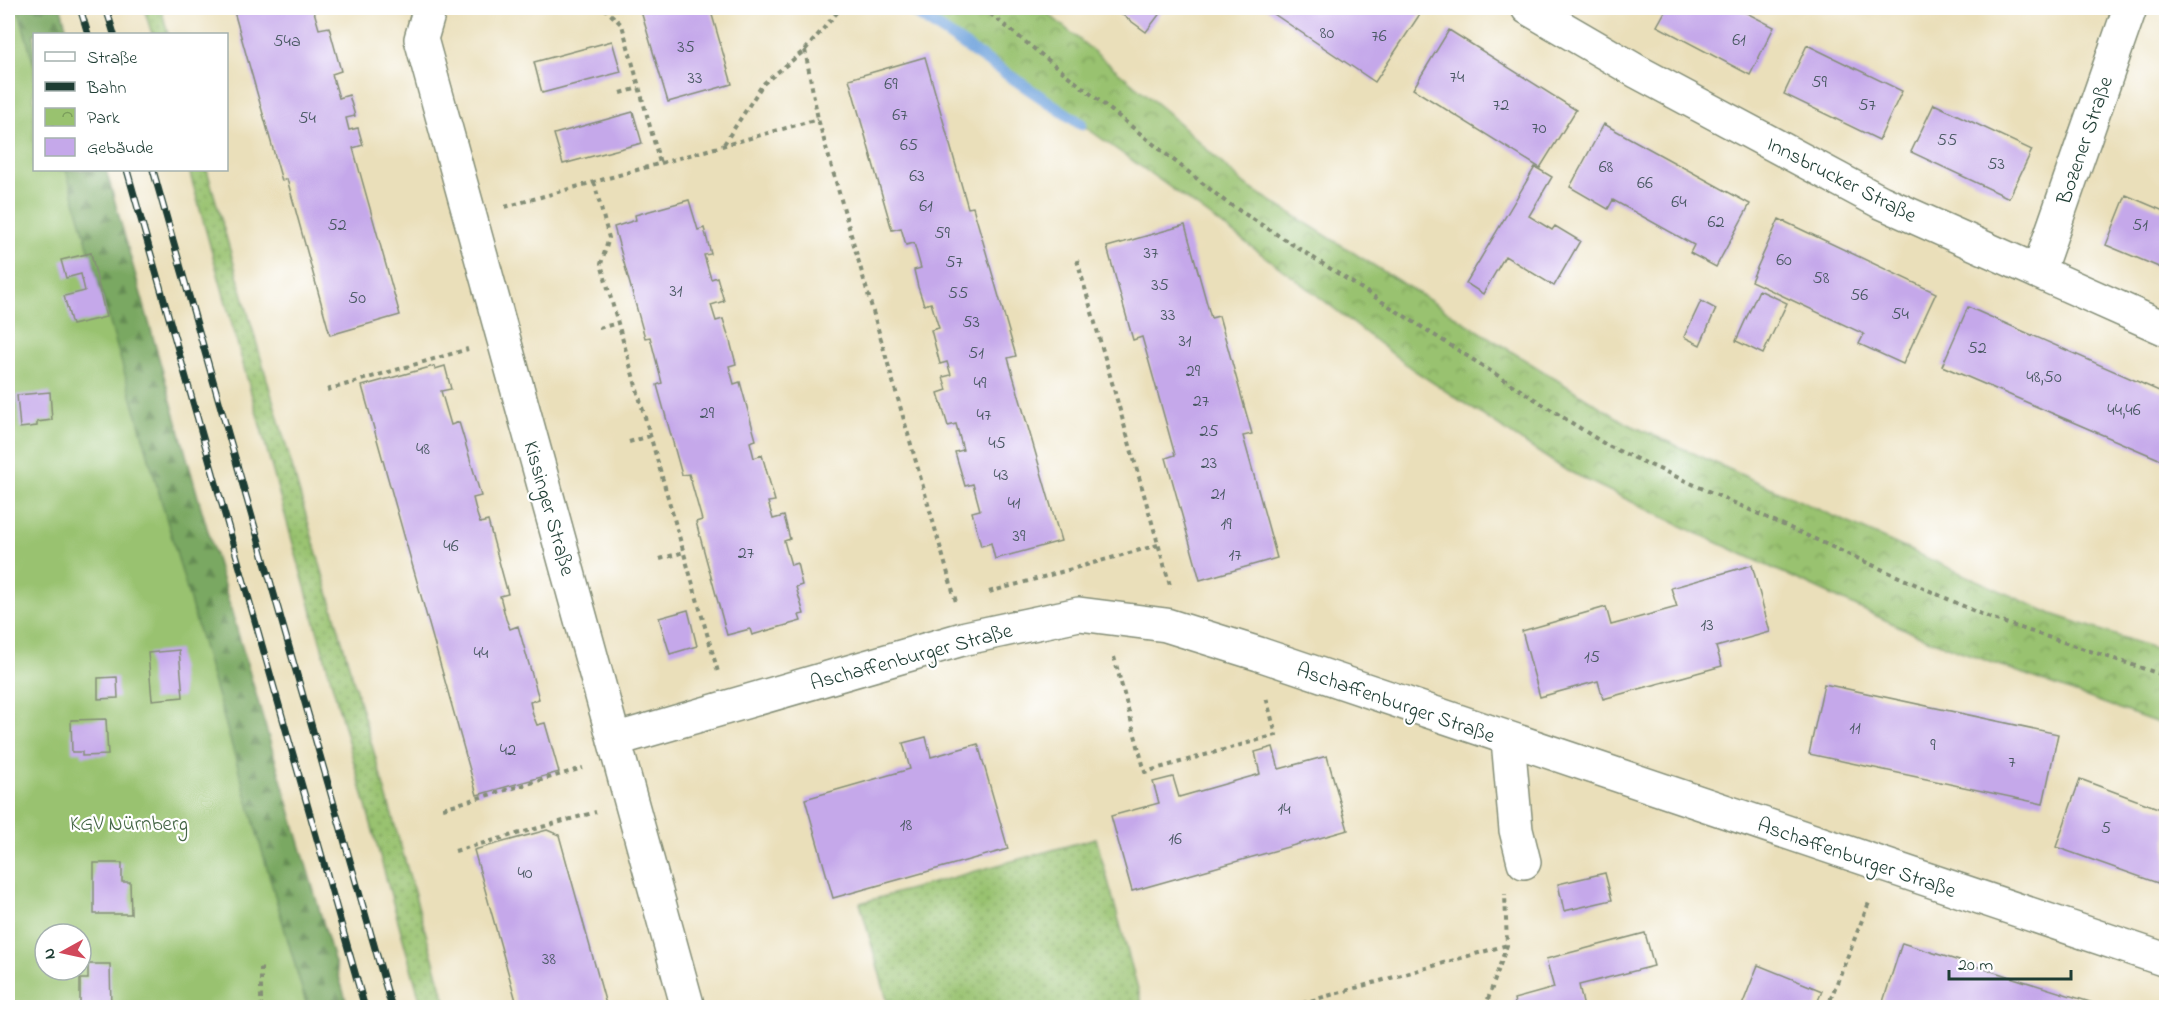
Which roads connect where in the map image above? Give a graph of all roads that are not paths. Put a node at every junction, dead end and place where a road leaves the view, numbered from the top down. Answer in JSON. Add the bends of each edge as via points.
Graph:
{"nodes":[{"id":1,"x":430,"y":8,"type":"edge"},
{"id":2,"x":1528,"y":8,"type":"edge"},
{"id":3,"x":2130,"y":8,"type":"edge"},
{"id":4,"x":2038,"y":272,"type":"junction"},
{"id":5,"x":2166,"y":329,"type":"edge"},
{"id":6,"x":1508,"y":740,"type":"junction"},
{"id":7,"x":614,"y":741,"type":"junction"},
{"id":8,"x":1524,"y":862,"type":"road end"},
{"id":9,"x":2166,"y":960,"type":"edge"},
{"id":10,"x":688,"y":1008,"type":"edge"}],
"edges":[{"from":1,"to":7,"type":"street","name":"Kissinger Straße","via":[[421,39]]},
{"from":2,"to":4,"type":"street","name":"Innsbrucker Straße","via":[[1638,72],[1881,202]]},
{"from":3,"to":4,"type":"street","name":"Bozener Straße"},
{"from":4,"to":5,"type":"street","name":"Innsbrucker Straße"},
{"from":6,"to":7,"type":"street","name":"Aschaffenburger Straße","via":[[1166,626],[1079,614],[966,638]]},
{"from":6,"to":8,"type":"street","via":[[1516,830]]},
{"from":6,"to":9,"type":"street","name":"Aschaffenburger Straße"},
{"from":7,"to":10,"type":"street","name":"Kissinger Straße"}]}
